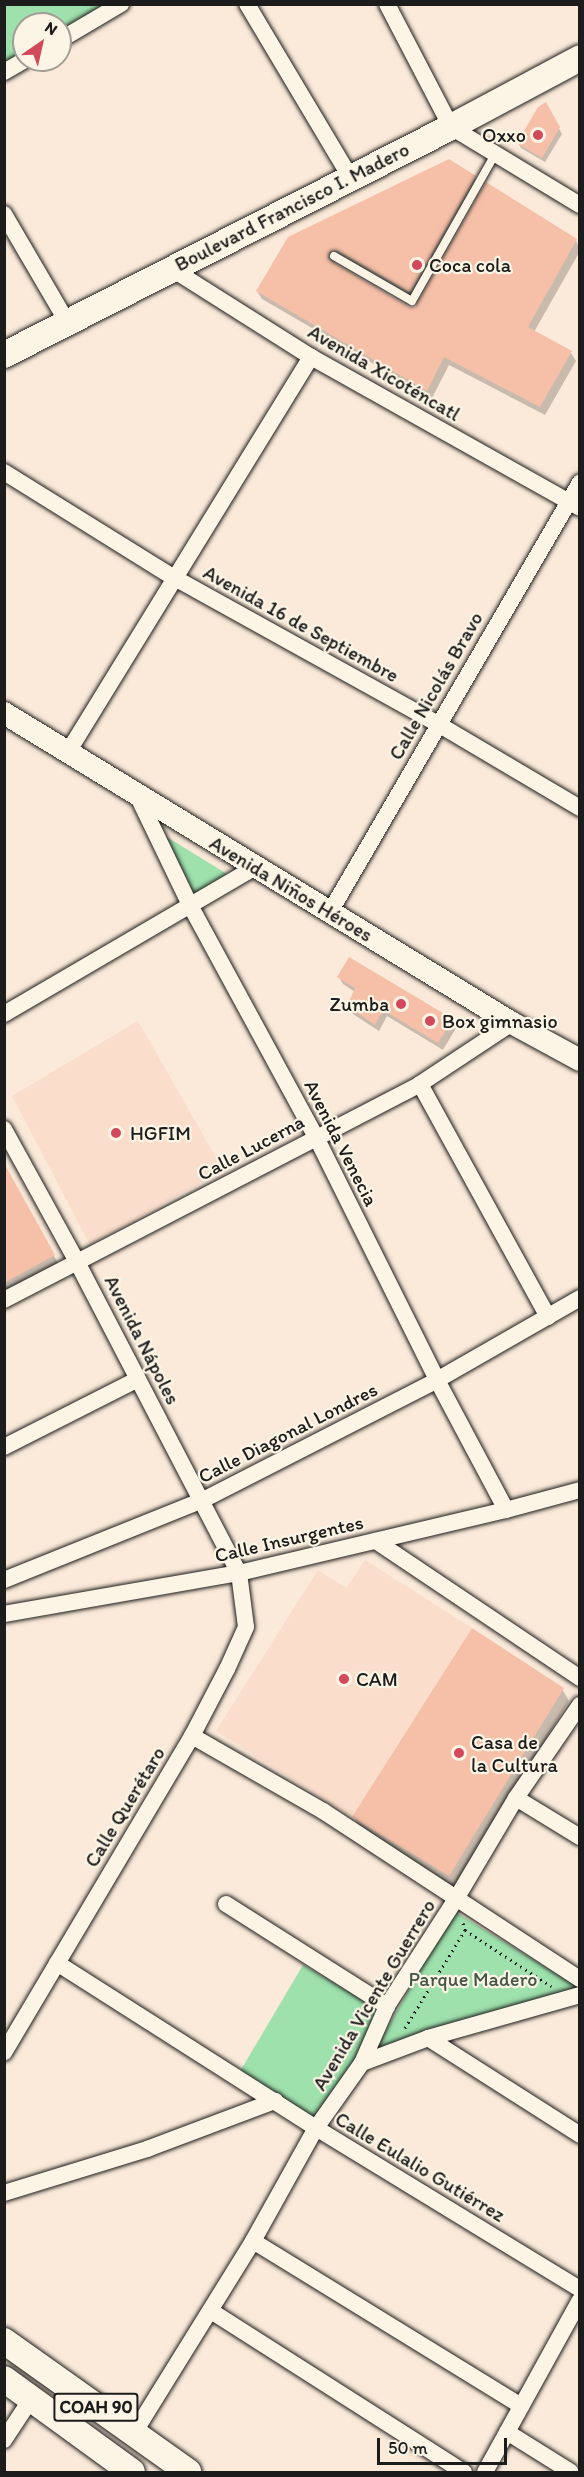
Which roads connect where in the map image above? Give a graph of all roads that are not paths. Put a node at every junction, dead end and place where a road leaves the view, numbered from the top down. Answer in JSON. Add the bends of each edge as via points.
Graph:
{"nodes":[{"id":1,"x":121,"y":4,"type":"edge"},
{"id":2,"x":247,"y":4,"type":"edge"},
{"id":3,"x":387,"y":4,"type":"edge"},
{"id":4,"x":72,"y":33,"type":"edge"},
{"id":5,"x":579,"y":58,"type":"edge"},
{"id":6,"x":451,"y":127,"type":"junction"},
{"id":7,"x":495,"y":154,"type":"junction"},
{"id":8,"x":350,"y":177,"type":"junction"},
{"id":9,"x":579,"y":205,"type":"edge"},
{"id":10,"x":4,"y":214,"type":"edge"},
{"id":11,"x":334,"y":256,"type":"dead end"},
{"id":12,"x":172,"y":269,"type":"junction"},
{"id":13,"x":68,"y":322,"type":"junction"},
{"id":14,"x":4,"y":355,"type":"edge"},
{"id":15,"x":311,"y":357,"type":"junction"},
{"id":16,"x":4,"y":472,"type":"edge"},
{"id":17,"x":579,"y":483,"type":"edge"},
{"id":18,"x":574,"y":505,"type":"edge"},
{"id":19,"x":173,"y":577,"type":"junction"},
{"id":20,"x":5,"y":714,"type":"edge"},
{"id":21,"x":438,"y":724,"type":"junction"},
{"id":22,"x":68,"y":752,"type":"junction"},
{"id":23,"x":138,"y":796,"type":"junction"},
{"id":24,"x":579,"y":808,"type":"edge"},
{"id":25,"x":256,"y":867,"type":"junction"},
{"id":26,"x":192,"y":907,"type":"junction"},
{"id":27,"x":330,"y":912,"type":"junction"},
{"id":28,"x":4,"y":1014,"type":"edge"},
{"id":29,"x":512,"y":1023,"type":"junction"},
{"id":30,"x":579,"y":1060,"type":"edge"},
{"id":31,"x":420,"y":1084,"type":"junction"},
{"id":32,"x":4,"y":1129,"type":"edge"},
{"id":33,"x":316,"y":1137,"type":"junction"},
{"id":34,"x":77,"y":1262,"type":"junction"},
{"id":35,"x":579,"y":1298,"type":"edge"},
{"id":36,"x":4,"y":1300,"type":"edge"},
{"id":37,"x":548,"y":1317,"type":"junction"},
{"id":38,"x":138,"y":1379,"type":"junction"},
{"id":39,"x":437,"y":1380,"type":"junction"},
{"id":40,"x":4,"y":1447,"type":"edge"},
{"id":41,"x":579,"y":1490,"type":"edge"},
{"id":42,"x":201,"y":1501,"type":"junction"},
{"id":43,"x":506,"y":1510,"type":"junction"},
{"id":44,"x":376,"y":1541,"type":"junction"},
{"id":45,"x":238,"y":1573,"type":"junction"},
{"id":46,"x":4,"y":1580,"type":"edge"},
{"id":47,"x":4,"y":1614,"type":"edge"},
{"id":48,"x":579,"y":1678,"type":"edge"},
{"id":49,"x":579,"y":1705,"type":"edge"},
{"id":50,"x":192,"y":1736,"type":"junction"},
{"id":51,"x":516,"y":1798,"type":"junction"},
{"id":52,"x":579,"y":1837,"type":"edge"},
{"id":53,"x":456,"y":1899,"type":"junction"},
{"id":54,"x":226,"y":1904,"type":"dead end"},
{"id":55,"x":57,"y":1963,"type":"junction"},
{"id":56,"x":579,"y":1979,"type":"edge"},
{"id":57,"x":579,"y":1995,"type":"edge"},
{"id":58,"x":387,"y":2006,"type":"junction"},
{"id":59,"x":428,"y":2038,"type":"junction"},
{"id":60,"x":4,"y":2052,"type":"edge"},
{"id":61,"x":362,"y":2063,"type":"junction"},
{"id":62,"x":275,"y":2101,"type":"junction"},
{"id":63,"x":316,"y":2128,"type":"junction"},
{"id":64,"x":579,"y":2135,"type":"edge"},
{"id":65,"x":4,"y":2193,"type":"edge"},
{"id":66,"x":253,"y":2241,"type":"junction"},
{"id":67,"x":579,"y":2289,"type":"edge"},
{"id":68,"x":579,"y":2300,"type":"edge"},
{"id":69,"x":211,"y":2311,"type":"junction"},
{"id":70,"x":575,"y":2319,"type":"edge"},
{"id":71,"x":4,"y":2341,"type":"edge"},
{"id":72,"x":4,"y":2379,"type":"edge"},
{"id":73,"x":31,"y":2399,"type":"junction"},
{"id":74,"x":521,"y":2406,"type":"junction"},
{"id":75,"x":507,"y":2432,"type":"junction"},
{"id":76,"x":134,"y":2433,"type":"junction"},
{"id":77,"x":4,"y":2439,"type":"edge"},
{"id":78,"x":132,"y":2472,"type":"edge"},
{"id":79,"x":188,"y":2472,"type":"edge"},
{"id":80,"x":464,"y":2472,"type":"edge"},
{"id":81,"x":485,"y":2472,"type":"edge"},
{"id":82,"x":571,"y":2472,"type":"edge"}],
"edges":[{"from":1,"to":4,"type":"street"},
{"from":2,"to":8,"type":"street"},
{"from":3,"to":6,"type":"street"},
{"from":5,"to":6,"type":"main road","name":"Boulevard Francisco I. Madero"},
{"from":6,"to":7,"type":"street"},
{"from":6,"to":8,"type":"main road","name":"Boulevard Francisco I. Madero"},
{"from":7,"to":9,"type":"street"},
{"from":7,"to":11,"type":"lane","via":[[412,301]]},
{"from":8,"to":12,"type":"main road","name":"Boulevard Francisco I. Madero"},
{"from":10,"to":13,"type":"street"},
{"from":12,"to":13,"type":"main road","name":"Boulevard Francisco I. Madero"},
{"from":12,"to":15,"type":"street","name":"Avenida Xicoténcatl"},
{"from":13,"to":14,"type":"main road","name":"Boulevard Francisco I. Madero"},
{"from":15,"to":18,"type":"street","name":"Avenida Xicoténcatl"},
{"from":15,"to":19,"type":"street"},
{"from":16,"to":19,"type":"street","name":"Avenida 16 de Septiembre"},
{"from":17,"to":18,"type":"street","name":"Calle Nicolás Bravo"},
{"from":18,"to":21,"type":"street","name":"Calle Nicolás Bravo"},
{"from":19,"to":21,"type":"street","name":"Avenida 16 de Septiembre"},
{"from":19,"to":22,"type":"street"},
{"from":20,"to":22,"type":"street","name":"Avenida Niños Héroes"},
{"from":21,"to":24,"type":"street","name":"Avenida 16 de Septiembre"},
{"from":21,"to":27,"type":"street","name":"Calle Nicolás Bravo"},
{"from":22,"to":23,"type":"street","name":"Avenida Niños Héroes"},
{"from":23,"to":25,"type":"street","name":"Avenida Niños Héroes"},
{"from":23,"to":26,"type":"street","name":"Avenida Venecia"},
{"from":25,"to":26,"type":"street"},
{"from":25,"to":27,"type":"street","name":"Avenida Niños Héroes"},
{"from":26,"to":28,"type":"street"},
{"from":26,"to":33,"type":"street","name":"Avenida Venecia"},
{"from":27,"to":29,"type":"street","name":"Avenida Niños Héroes"},
{"from":29,"to":30,"type":"street","name":"Avenida Niños Héroes"},
{"from":29,"to":31,"type":"street","name":"Calle Lucerna"},
{"from":31,"to":33,"type":"street","name":"Calle Lucerna"},
{"from":31,"to":37,"type":"street"},
{"from":32,"to":34,"type":"street","name":"Avenida Nápoles"},
{"from":33,"to":34,"type":"street","name":"Calle Lucerna"},
{"from":33,"to":39,"type":"street","name":"Avenida Venecia"},
{"from":34,"to":36,"type":"street","name":"Calle Lucerna"},
{"from":34,"to":38,"type":"street","name":"Avenida Nápoles"},
{"from":35,"to":37,"type":"street","name":"Calle Diagonal Londres"},
{"from":37,"to":39,"type":"street","name":"Calle Diagonal Londres"},
{"from":38,"to":40,"type":"street"},
{"from":38,"to":42,"type":"street","name":"Avenida Nápoles"},
{"from":39,"to":42,"type":"street","name":"Calle Diagonal Londres"},
{"from":39,"to":43,"type":"street","name":"Avenida Venecia"},
{"from":41,"to":43,"type":"street","name":"Calle Insurgentes"},
{"from":42,"to":45,"type":"street","name":"Avenida Nápoles"},
{"from":42,"to":46,"type":"street","name":"Calle Diagonal Londres"},
{"from":43,"to":44,"type":"street","name":"Calle Insurgentes"},
{"from":44,"to":45,"type":"street","name":"Calle Insurgentes"},
{"from":44,"to":48,"type":"street"},
{"from":45,"to":47,"type":"street","name":"Calle Insurgentes"},
{"from":45,"to":50,"type":"street","name":"Calle Querétaro","via":[[246,1627]]},
{"from":49,"to":51,"type":"street","name":"Avenida Vicente Guerrero"},
{"from":50,"to":53,"type":"street","via":[[323,1811]]},
{"from":50,"to":55,"type":"street","name":"Calle Querétaro"},
{"from":51,"to":52,"type":"street"},
{"from":51,"to":53,"type":"street","name":"Avenida Vicente Guerrero"},
{"from":53,"to":56,"type":"street"},
{"from":53,"to":58,"type":"street","name":"Avenida Vicente Guerrero"},
{"from":54,"to":58,"type":"street"},
{"from":55,"to":60,"type":"street","name":"Calle Querétaro"},
{"from":55,"to":62,"type":"street","name":"Calle Eulalio Gutiérrez"},
{"from":57,"to":59,"type":"street"},
{"from":58,"to":61,"type":"street","name":"Avenida Vicente Guerrero"},
{"from":59,"to":61,"type":"street"},
{"from":59,"to":64,"type":"street"},
{"from":61,"to":63,"type":"street","name":"Avenida Vicente Guerrero"},
{"from":62,"to":63,"type":"street","name":"Calle Eulalio Gutiérrez"},
{"from":62,"to":65,"type":"street","via":[[147,2149]]},
{"from":63,"to":66,"type":"street","name":"Avenida Vicente Guerrero"},
{"from":63,"to":67,"type":"street","name":"Calle Eulalio Gutiérrez"},
{"from":66,"to":69,"type":"street","name":"Avenida Vicente Guerrero"},
{"from":66,"to":74,"type":"street"},
{"from":68,"to":70,"type":"street"},
{"from":69,"to":76,"type":"street","name":"Avenida Vicente Guerrero"},
{"from":69,"to":80,"type":"street"},
{"from":70,"to":74,"type":"street"},
{"from":71,"to":76,"type":"main road","number":"COAH 90"},
{"from":72,"to":73,"type":"main road","number":"COAH 90"},
{"from":73,"to":77,"type":"street"},
{"from":73,"to":78,"type":"main road","number":"COAH 90"},
{"from":74,"to":75,"type":"street"},
{"from":75,"to":81,"type":"street"},
{"from":75,"to":82,"type":"street"},
{"from":76,"to":79,"type":"main road","number":"COAH 90"}]}
